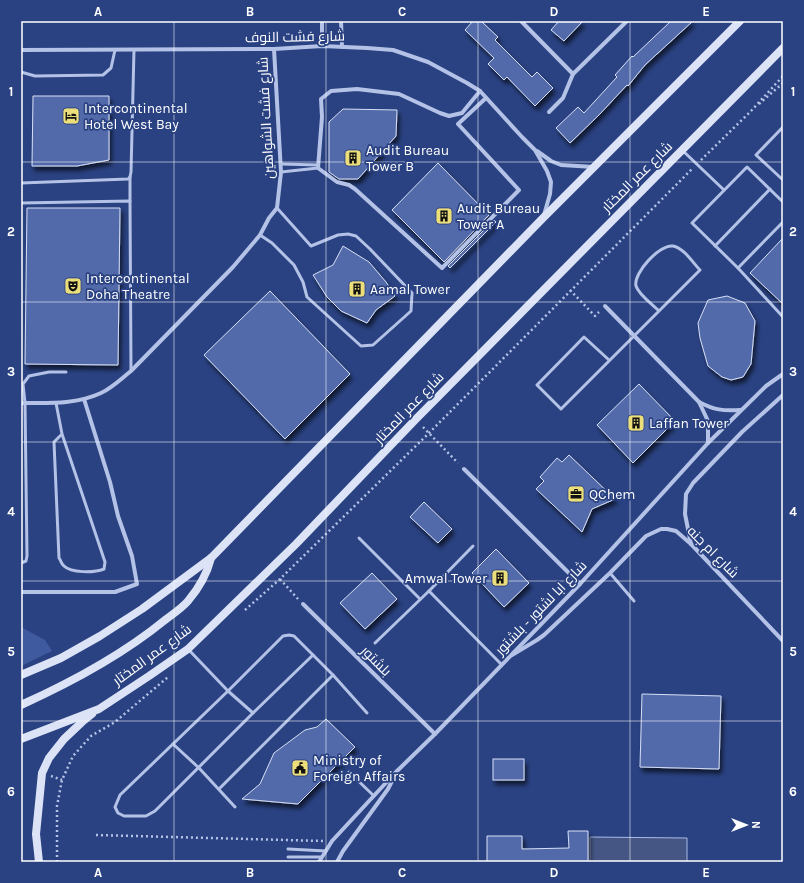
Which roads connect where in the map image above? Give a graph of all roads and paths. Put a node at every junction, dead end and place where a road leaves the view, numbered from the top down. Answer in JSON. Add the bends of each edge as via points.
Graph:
{"nodes":[{"id":1,"x":322,"y":21,"type":"edge"},
{"id":2,"x":341,"y":21,"type":"edge"},
{"id":3,"x":521,"y":21,"type":"edge"},
{"id":4,"x":627,"y":21,"type":"edge"},
{"id":5,"x":740,"y":21,"type":"edge"},
{"id":6,"x":322,"y":46,"type":"junction"},
{"id":7,"x":342,"y":46,"type":"junction"},
{"id":8,"x":783,"y":48,"type":"edge"},
{"id":9,"x":274,"y":49,"type":"junction"},
{"id":10,"x":21,"y":50,"type":"edge"},
{"id":11,"x":115,"y":50,"type":"junction"},
{"id":12,"x":134,"y":50,"type":"junction"},
{"id":13,"x":21,"y":72,"type":"edge"},
{"id":14,"x":573,"y":74,"type":"junction"},
{"id":15,"x":783,"y":76,"type":"edge"},
{"id":16,"x":783,"y":83,"type":"edge"},
{"id":17,"x":480,"y":91,"type":"junction"},
{"id":18,"x":486,"y":98,"type":"junction"},
{"id":19,"x":751,"y":111,"type":"junction"},
{"id":20,"x":548,"y":112,"type":"dead end"},
{"id":21,"x":783,"y":127,"type":"edge"},
{"id":22,"x":535,"y":150,"type":"junction"},
{"id":23,"x":682,"y":150,"type":"junction"},
{"id":24,"x":281,"y":164,"type":"junction"},
{"id":25,"x":697,"y":164,"type":"junction"},
{"id":26,"x":318,"y":166,"type":"junction"},
{"id":27,"x":594,"y":167,"type":"junction"},
{"id":28,"x":281,"y":172,"type":"junction"},
{"id":29,"x":130,"y":177,"type":"junction"},
{"id":30,"x":782,"y":178,"type":"edge"},
{"id":31,"x":21,"y":183,"type":"edge"},
{"id":32,"x":770,"y":189,"type":"junction"},
{"id":33,"x":724,"y":190,"type":"junction"},
{"id":34,"x":130,"y":201,"type":"junction"},
{"id":35,"x":783,"y":202,"type":"edge"},
{"id":36,"x":21,"y":203,"type":"edge"},
{"id":37,"x":277,"y":208,"type":"junction"},
{"id":38,"x":544,"y":217,"type":"junction"},
{"id":39,"x":783,"y":222,"type":"edge"},
{"id":40,"x":260,"y":235,"type":"junction"},
{"id":41,"x":715,"y":246,"type":"junction"},
{"id":42,"x":738,"y":268,"type":"junction"},
{"id":43,"x":570,"y":290,"type":"junction"},
{"id":44,"x":605,"y":306,"type":"joint"},
{"id":45,"x":659,"y":310,"type":"junction"},
{"id":46,"x":783,"y":317,"type":"edge"},
{"id":47,"x":634,"y":336,"type":"junction"},
{"id":48,"x":609,"y":360,"type":"junction"},
{"id":49,"x":131,"y":371,"type":"junction"},
{"id":50,"x":66,"y":372,"type":"dead end"},
{"id":51,"x":783,"y":374,"type":"edge"},
{"id":52,"x":783,"y":395,"type":"edge"},
{"id":53,"x":84,"y":399,"type":"junction"},
{"id":54,"x":699,"y":402,"type":"junction"},
{"id":55,"x":23,"y":403,"type":"edge"},
{"id":56,"x":56,"y":403,"type":"junction"},
{"id":57,"x":741,"y":410,"type":"junction"},
{"id":58,"x":415,"y":420,"type":"junction"},
{"id":59,"x":429,"y":433,"type":"junction"},
{"id":60,"x":62,"y":434,"type":"junction"},
{"id":61,"x":708,"y":443,"type":"junction"},
{"id":62,"x":464,"y":469,"type":"joint"},
{"id":63,"x":21,"y":533,"type":"edge"},
{"id":64,"x":27,"y":533,"type":"junction"},
{"id":65,"x":359,"y":538,"type":"dead end"},
{"id":66,"x":691,"y":544,"type":"junction"},
{"id":67,"x":473,"y":546,"type":"dead end"},
{"id":68,"x":211,"y":558,"type":"junction"},
{"id":69,"x":21,"y":563,"type":"edge"},
{"id":70,"x":268,"y":571,"type":"junction"},
{"id":71,"x":610,"y":573,"type":"junction"},
{"id":72,"x":280,"y":579,"type":"junction"},
{"id":73,"x":580,"y":584,"type":"junction"},
{"id":74,"x":429,"y":591,"type":"junction"},
{"id":75,"x":21,"y":592,"type":"edge"},
{"id":76,"x":420,"y":599,"type":"junction"},
{"id":77,"x":634,"y":601,"type":"dead end"},
{"id":78,"x":303,"y":604,"type":"joint"},
{"id":79,"x":240,"y":615,"type":"dead end"},
{"id":80,"x":783,"y":641,"type":"edge"},
{"id":81,"x":375,"y":643,"type":"dead end"},
{"id":82,"x":188,"y":649,"type":"junction"},
{"id":83,"x":313,"y":655,"type":"junction"},
{"id":84,"x":508,"y":657,"type":"junction"},
{"id":85,"x":502,"y":665,"type":"junction"},
{"id":86,"x":171,"y":674,"type":"dead end"},
{"id":87,"x":21,"y":675,"type":"edge"},
{"id":88,"x":333,"y":675,"type":"junction"},
{"id":89,"x":228,"y":691,"type":"junction"},
{"id":90,"x":21,"y":705,"type":"edge"},
{"id":91,"x":99,"y":709,"type":"junction"},
{"id":92,"x":253,"y":713,"type":"junction"},
{"id":93,"x":368,"y":713,"type":"dead end"},
{"id":94,"x":435,"y":734,"type":"junction"},
{"id":95,"x":21,"y":739,"type":"edge"},
{"id":96,"x":173,"y":744,"type":"junction"},
{"id":97,"x":199,"y":768,"type":"junction"},
{"id":98,"x":349,"y":772,"type":"dead end"},
{"id":99,"x":395,"y":772,"type":"junction"},
{"id":100,"x":219,"y":789,"type":"junction"},
{"id":101,"x":374,"y":796,"type":"junction"},
{"id":102,"x":235,"y":807,"type":"dead end"},
{"id":103,"x":96,"y":835,"type":"dead end"},
{"id":104,"x":332,"y":841,"type":"junction"},
{"id":105,"x":288,"y":849,"type":"dead end"},
{"id":106,"x":326,"y":850,"type":"junction"},
{"id":107,"x":321,"y":857,"type":"junction"},
{"id":108,"x":288,"y":858,"type":"dead end"},
{"id":109,"x":39,"y":862,"type":"edge"},
{"id":110,"x":57,"y":862,"type":"edge"},
{"id":111,"x":319,"y":862,"type":"edge"},
{"id":112,"x":337,"y":862,"type":"edge"}],
"edges":[{"from":1,"to":6,"type":"street"},
{"from":2,"to":7,"type":"street"},
{"from":3,"to":14,"type":"street"},
{"from":4,"to":14,"type":"street"},
{"from":5,"to":27,"type":"main road"},
{"from":6,"to":7,"type":"street","name":"شارع فشت النوف"},
{"from":6,"to":9,"type":"street","name":"شارع فشت النوف"},
{"from":7,"to":17,"type":"street","name":"شارع فشت النوف","via":[[393,50],[428,62]]},
{"from":8,"to":23,"type":"main road","name":"شارع عمر المختار"},
{"from":9,"to":12,"type":"street","name":"شارع فشت النوف"},
{"from":9,"to":24,"type":"street","name":"شارع فشت الشواهين"},
{"from":10,"to":11,"type":"street","name":"شارع فشت النوف"},
{"from":11,"to":12,"type":"street","name":"شارع فشت النوف"},
{"from":11,"to":13,"type":"lane","via":[[111,68],[103,76],[35,76]]},
{"from":12,"to":29,"type":"lane"},
{"from":14,"to":20,"type":"street","via":[[563,98]]},
{"from":15,"to":19,"type":"path"},
{"from":16,"to":19,"type":"path"},
{"from":17,"to":18,"type":"street","name":"شارع فشت النوف"},
{"from":17,"to":26,"type":"street","via":[[462,113],[448,116],[399,94],[357,89],[331,91],[321,99]]},
{"from":18,"to":22,"type":"street","name":"شارع فشت النوف"},
{"from":18,"to":26,"type":"street","via":[[458,124],[519,190],[442,268],[355,189],[337,182]]},
{"from":19,"to":25,"type":"path"},
{"from":21,"to":30,"type":"lane","via":[[756,155]]},
{"from":22,"to":27,"type":"street","name":"شارع فشت النوف","via":[[561,165]]},
{"from":22,"to":38,"type":"street","name":"شارع فشت النوف","via":[[548,171],[551,182]]},
{"from":23,"to":25,"type":"lane"},
{"from":23,"to":58,"type":"main road","name":"شارع عمر المختار"},
{"from":24,"to":26,"type":"lane"},
{"from":24,"to":28,"type":"street","name":"شارع فشت الشواهين"},
{"from":25,"to":33,"type":"lane"},
{"from":25,"to":43,"type":"path"},
{"from":26,"to":28,"type":"lane"},
{"from":27,"to":38,"type":"main road"},
{"from":28,"to":37,"type":"street","name":"شارع فشت الشواهين"},
{"from":29,"to":31,"type":"lane"},
{"from":29,"to":34,"type":"lane"},
{"from":32,"to":33,"type":"lane","via":[[747,167]]},
{"from":32,"to":35,"type":"lane"},
{"from":32,"to":41,"type":"lane"},
{"from":33,"to":41,"type":"lane","via":[[692,223]]},
{"from":34,"to":36,"type":"lane"},
{"from":34,"to":49,"type":"lane"},
{"from":37,"to":40,"type":"street","name":"شارع فشت الشواهين"},
{"from":37,"to":40,"type":"lane","via":[[311,246],[338,235],[356,236],[412,294],[411,311],[373,345],[361,346],[307,297],[294,265]]},
{"from":38,"to":68,"type":"main road"},
{"from":39,"to":42,"type":"lane"},
{"from":40,"to":49,"type":"street","name":"شارع فشت الشواهين","via":[[233,267]]},
{"from":41,"to":42,"type":"lane"},
{"from":42,"to":46,"type":"lane"},
{"from":43,"to":44,"type":"path","via":[[595,316]]},
{"from":43,"to":59,"type":"path"},
{"from":44,"to":47,"type":"street"},
{"from":45,"to":45,"type":"lane","via":[[700,270],[681,250],[673,246],[666,246],[653,256],[637,274],[636,286]]},
{"from":45,"to":47,"type":"lane"},
{"from":47,"to":48,"type":"lane"},
{"from":47,"to":54,"type":"street"},
{"from":48,"to":48,"type":"lane","via":[[584,337],[537,385],[561,409]]},
{"from":49,"to":53,"type":"street","name":"شارع فشت الشواهين","via":[[102,393]]},
{"from":50,"to":55,"type":"lane","via":[[29,376],[23,384]]},
{"from":51,"to":57,"type":"street","name":"شارع ابا لشتور - بلشتور"},
{"from":52,"to":66,"type":"street","via":[[742,432],[693,483],[686,494],[685,514]]},
{"from":53,"to":56,"type":"street","name":"شارع فشت الشواهين"},
{"from":53,"to":75,"type":"street","via":[[132,556],[137,584],[114,592]]},
{"from":54,"to":57,"type":"street","via":[[727,411]]},
{"from":54,"to":61,"type":"street","via":[[708,420]]},
{"from":55,"to":56,"type":"street","name":"شارع فشت الشواهين"},
{"from":55,"to":64,"type":"lane"},
{"from":56,"to":60,"type":"lane"},
{"from":57,"to":61,"type":"street","name":"شارع ابا لشتور - بلشتور"},
{"from":58,"to":59,"type":"path"},
{"from":58,"to":70,"type":"main road","name":"شارع عمر المختار"},
{"from":59,"to":62,"type":"path"},
{"from":59,"to":72,"type":"path"},
{"from":60,"to":60,"type":"lane","via":[[105,562],[104,569],[97,572],[70,570],[62,565],[60,558],[54,442]]},
{"from":61,"to":73,"type":"street","name":"شارع ابا لشتور - بلشتور"},
{"from":62,"to":73,"type":"street"},
{"from":63,"to":64,"type":"lane"},
{"from":64,"to":69,"type":"lane","via":[[27,559]]},
{"from":65,"to":76,"type":"lane"},
{"from":66,"to":71,"type":"street","name":"شارع ام جنه","via":[[676,531],[661,529],[646,536]]},
{"from":66,"to":80,"type":"street","name":"شارع ام جنه"},
{"from":67,"to":74,"type":"lane"},
{"from":68,"to":87,"type":"main road","via":[[142,609],[100,636],[61,658]]},
{"from":68,"to":90,"type":"main road","via":[[202,582],[188,602],[157,627],[101,665]]},
{"from":70,"to":72,"type":"path"},
{"from":70,"to":82,"type":"main road","name":"شارع عمر المختار"},
{"from":71,"to":77,"type":"lane"},
{"from":71,"to":84,"type":"street","name":"شارع ام جنه","via":[[544,635]]},
{"from":72,"to":78,"type":"path"},
{"from":72,"to":79,"type":"path"},
{"from":73,"to":84,"type":"street","name":"شارع ابا لشتور - بلشتور"},
{"from":74,"to":76,"type":"lane"},
{"from":74,"to":85,"type":"lane"},
{"from":76,"to":81,"type":"lane"},
{"from":78,"to":94,"type":"street","name":"بلشتور"},
{"from":82,"to":89,"type":"lane"},
{"from":82,"to":91,"type":"main road","name":"شارع عمر المختار"},
{"from":83,"to":88,"type":"lane"},
{"from":83,"to":89,"type":"lane","via":[[294,636],[283,636]]},
{"from":83,"to":92,"type":"lane"},
{"from":84,"to":85,"type":"street","name":"شارع ابا لشتور - بلشتور"},
{"from":85,"to":94,"type":"street","name":"شارع ابا لشتور - بلشتور"},
{"from":86,"to":110,"type":"path","via":[[115,722],[91,736],[73,756],[62,780],[57,806]]},
{"from":88,"to":93,"type":"lane"},
{"from":88,"to":100,"type":"lane"},
{"from":89,"to":92,"type":"lane"},
{"from":89,"to":96,"type":"lane"},
{"from":91,"to":95,"type":"main road","name":"شارع عمر المختار"},
{"from":91,"to":109,"type":"main road","via":[[64,739],[42,772],[36,834]]},
{"from":92,"to":97,"type":"lane"},
{"from":94,"to":99,"type":"street","name":"شارع ابا لشتور - بلشتور"},
{"from":96,"to":97,"type":"lane"},
{"from":96,"to":97,"type":"lane","via":[[120,795],[115,807],[118,813],[124,816],[146,816],[155,811]]},
{"from":97,"to":100,"type":"lane"},
{"from":98,"to":101,"type":"lane"},
{"from":99,"to":101,"type":"street","name":"شارع ابا لشتور - بلشتور"},
{"from":99,"to":112,"type":"street","via":[[388,789]]},
{"from":100,"to":102,"type":"lane"},
{"from":101,"to":104,"type":"street","name":"شارع ابا لشتور - بلشتور"},
{"from":103,"to":104,"type":"path"},
{"from":104,"to":106,"type":"street","name":"شارع ابا لشتور - بلشتور"},
{"from":105,"to":106,"type":"lane"},
{"from":106,"to":107,"type":"street","name":"شارع ابا لشتور - بلشتور"},
{"from":107,"to":108,"type":"lane"},
{"from":107,"to":111,"type":"street","name":"شارع ابا لشتور - بلشتور"}]}
